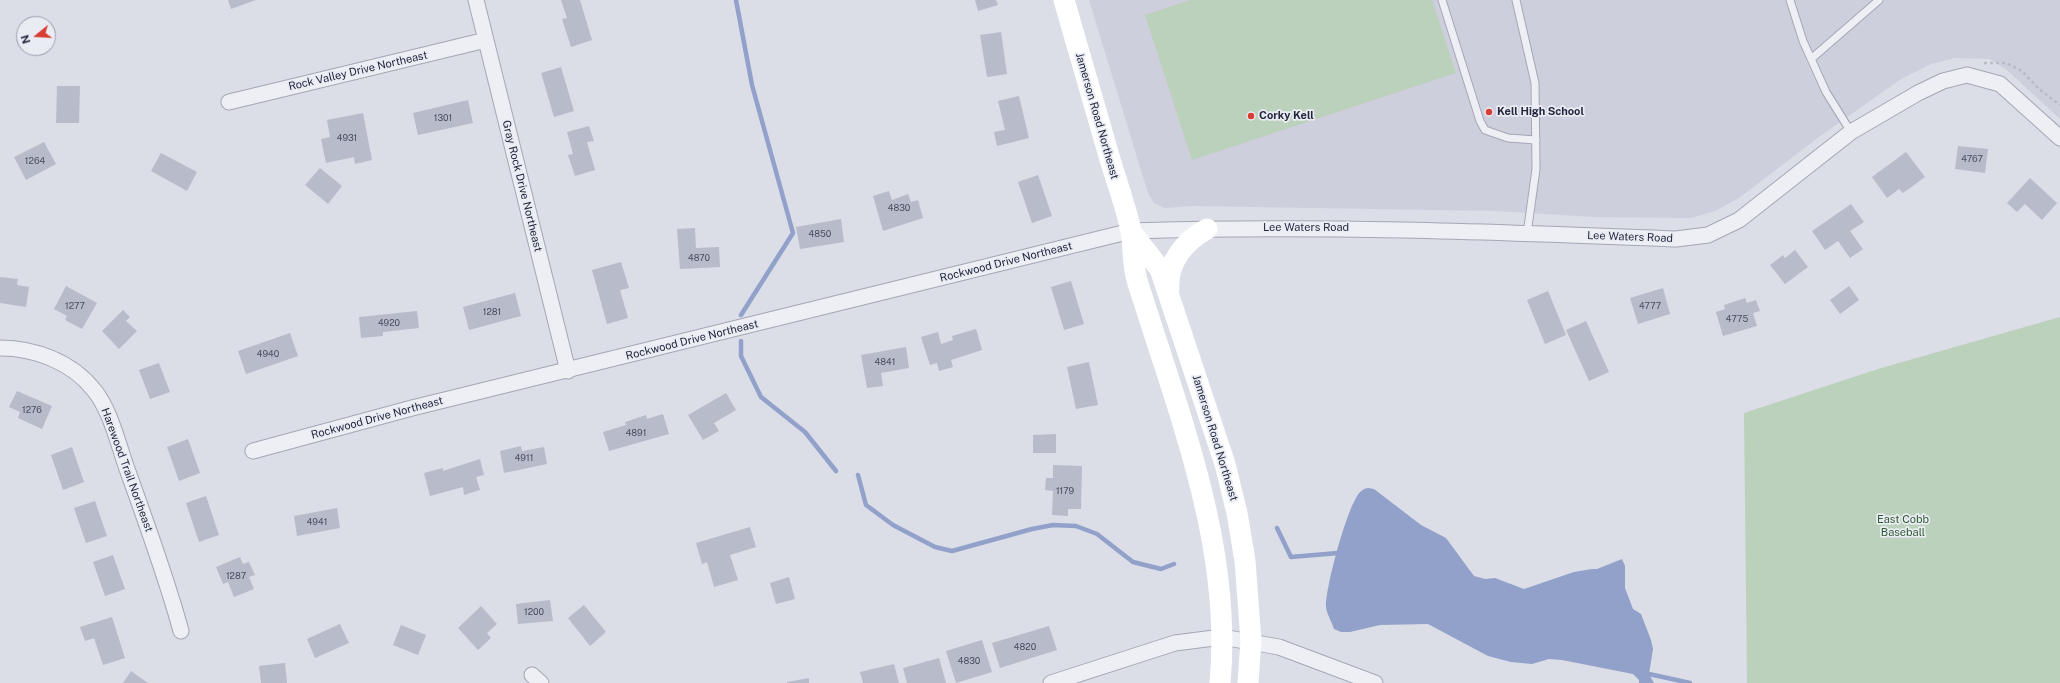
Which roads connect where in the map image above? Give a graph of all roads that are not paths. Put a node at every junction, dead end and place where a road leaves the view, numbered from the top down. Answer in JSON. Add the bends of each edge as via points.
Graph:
{"nodes":[{"id":1,"x":476,"y":0,"type":"edge"},
{"id":2,"x":1064,"y":0,"type":"edge"},
{"id":3,"x":1442,"y":0,"type":"edge"},
{"id":4,"x":1516,"y":0,"type":"edge"},
{"id":5,"x":1790,"y":0,"type":"edge"},
{"id":6,"x":1879,"y":0,"type":"edge"},
{"id":7,"x":486,"y":40,"type":"junction"},
{"id":8,"x":1811,"y":59,"type":"junction"},
{"id":9,"x":229,"y":102,"type":"dead end"},
{"id":10,"x":1851,"y":132,"type":"junction"},
{"id":11,"x":2060,"y":138,"type":"edge"},
{"id":12,"x":1536,"y":140,"type":"junction"},
{"id":13,"x":1207,"y":229,"type":"junction"},
{"id":14,"x":1131,"y":231,"type":"junction"},
{"id":15,"x":1527,"y":234,"type":"junction"},
{"id":16,"x":1169,"y":294,"type":"junction"},
{"id":17,"x":0,"y":348,"type":"edge"},
{"id":18,"x":568,"y":371,"type":"junction"},
{"id":19,"x":253,"y":451,"type":"dead end"},
{"id":20,"x":181,"y":631,"type":"dead end"},
{"id":21,"x":1222,"y":637,"type":"junction"},
{"id":22,"x":1251,"y":641,"type":"junction"},
{"id":23,"x":1051,"y":683,"type":"edge"},
{"id":24,"x":1220,"y":683,"type":"edge"},
{"id":25,"x":1248,"y":683,"type":"edge"},
{"id":26,"x":1375,"y":683,"type":"edge"}],
"edges":[{"from":1,"to":7,"type":"street","name":"Gray Rock Drive Northeast"},
{"from":2,"to":14,"type":"street","name":"Jamerson Road Northeast"},
{"from":3,"to":12,"type":"lane","via":[[1485,130],[1508,138]]},
{"from":4,"to":12,"type":"lane","via":[[1535,83]]},
{"from":5,"to":8,"type":"lane"},
{"from":6,"to":8,"type":"lane"},
{"from":7,"to":9,"type":"street","name":"Rock Valley Drive Northeast"},
{"from":7,"to":18,"type":"street","name":"Gray Rock Drive Northeast"},
{"from":8,"to":10,"type":"lane","via":[[1826,92]]},
{"from":10,"to":11,"type":"street","name":"Lee Waters Road","via":[[1918,92],[1943,81],[1967,75],[2000,84]]},
{"from":10,"to":15,"type":"street","name":"Lee Waters Road","via":[[1739,220],[1708,235],[1676,239]]},
{"from":12,"to":15,"type":"lane","via":[[1536,169]]},
{"from":13,"to":14,"type":"street","name":"Lee Waters Road"},
{"from":13,"to":15,"type":"street","name":"Lee Waters Road","via":[[1348,228]]},
{"from":13,"to":16,"type":"street","via":[[1185,245],[1174,262],[1169,277]]},
{"from":14,"to":16,"type":"street","name":"Jamerson Road Northeast","via":[[1160,269]]},
{"from":14,"to":18,"type":"street","name":"Rockwood Drive Northeast"},
{"from":14,"to":21,"type":"street","name":"Jamerson Road Northeast","via":[[1136,278],[1195,465],[1208,518],[1215,557]]},
{"from":16,"to":22,"type":"street","name":"Jamerson Road Northeast","via":[[1225,464],[1237,513],[1245,561]]},
{"from":17,"to":20,"type":"street","name":"Harewood Trail Northeast","via":[[19,349],[54,359],[70,368],[95,391],[113,429],[173,600]]},
{"from":18,"to":19,"type":"street","name":"Rockwood Drive Northeast","via":[[412,408]]},
{"from":21,"to":22,"type":"street"},
{"from":21,"to":23,"type":"street","via":[[1175,643]]},
{"from":21,"to":24,"type":"street","name":"Jamerson Road Northeast"},
{"from":22,"to":25,"type":"street","name":"Jamerson Road Northeast"},
{"from":22,"to":26,"type":"street","via":[[1279,647]]}]}
